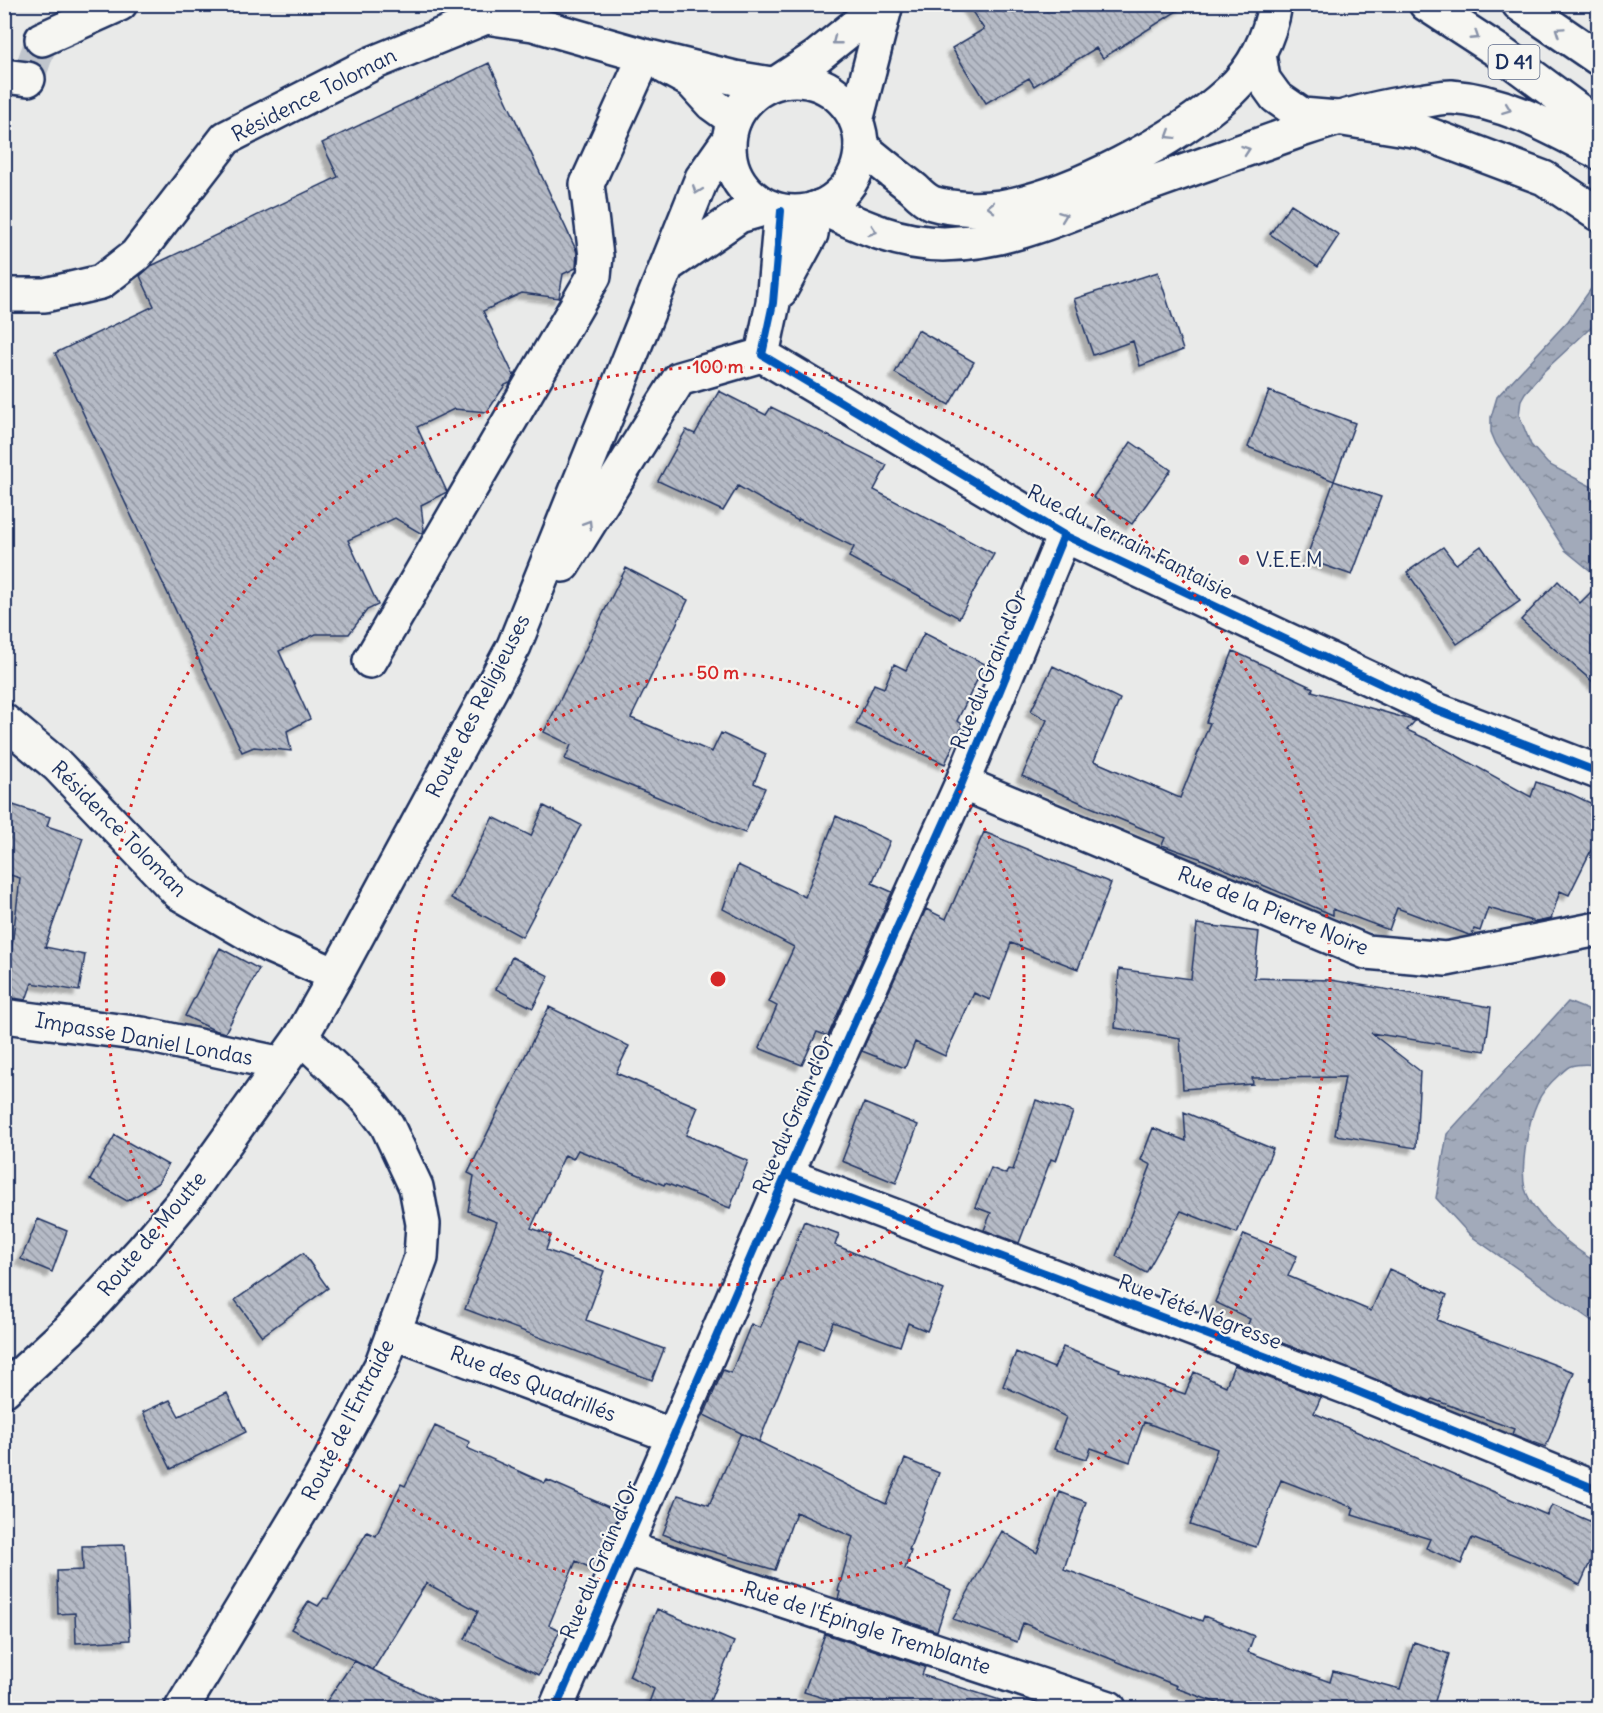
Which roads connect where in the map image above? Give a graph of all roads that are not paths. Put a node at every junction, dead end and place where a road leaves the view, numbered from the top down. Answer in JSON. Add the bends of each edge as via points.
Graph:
{"nodes":[{"id":1,"x":120,"y":4,"type":"edge"},
{"id":2,"x":884,"y":4,"type":"edge"},
{"id":3,"x":1275,"y":4,"type":"edge"},
{"id":4,"x":1426,"y":4,"type":"edge"},
{"id":5,"x":1519,"y":4,"type":"edge"},
{"id":6,"x":42,"y":39,"type":"dead end"},
{"id":7,"x":1259,"y":54,"type":"junction"},
{"id":8,"x":645,"y":56,"type":"junction"},
{"id":9,"x":1599,"y":58,"type":"edge"},
{"id":10,"x":776,"y":83,"type":"junction"},
{"id":11,"x":1337,"y":118,"type":"junction"},
{"id":12,"x":1599,"y":125,"type":"edge"},
{"id":13,"x":731,"y":130,"type":"junction"},
{"id":14,"x":859,"y":133,"type":"junction"},
{"id":15,"x":1599,"y":152,"type":"edge"},
{"id":16,"x":817,"y":208,"type":"junction"},
{"id":17,"x":776,"y":209,"type":"junction"},
{"id":18,"x":1599,"y":214,"type":"edge"},
{"id":19,"x":668,"y":266,"type":"junction"},
{"id":20,"x":4,"y":295,"type":"edge"},
{"id":21,"x":773,"y":303,"type":"junction"},
{"id":22,"x":762,"y":355,"type":"junction"},
{"id":23,"x":1064,"y":535,"type":"junction"},
{"id":24,"x":514,"y":646,"type":"junction"},
{"id":25,"x":370,"y":661,"type":"dead end"},
{"id":26,"x":4,"y":721,"type":"edge"},
{"id":27,"x":1599,"y":772,"type":"edge"},
{"id":28,"x":962,"y":783,"type":"junction"},
{"id":29,"x":1599,"y":929,"type":"edge"},
{"id":30,"x":336,"y":975,"type":"junction"},
{"id":31,"x":4,"y":1016,"type":"edge"},
{"id":32,"x":301,"y":1037,"type":"junction"},
{"id":33,"x":282,"y":1064,"type":"junction"},
{"id":34,"x":786,"y":1175,"type":"junction"},
{"id":35,"x":393,"y":1332,"type":"junction"},
{"id":36,"x":4,"y":1390,"type":"edge"},
{"id":37,"x":673,"y":1436,"type":"junction"},
{"id":38,"x":1599,"y":1490,"type":"edge"},
{"id":39,"x":625,"y":1548,"type":"junction"},
{"id":40,"x":182,"y":1708,"type":"edge"},
{"id":41,"x":555,"y":1708,"type":"edge"},
{"id":42,"x":1109,"y":1708,"type":"edge"}],
"edges":[{"from":1,"to":6,"type":"main road"},
{"from":2,"to":10,"type":"main road","one_way":true},
{"from":2,"to":14,"type":"main road"},
{"from":3,"to":7,"type":"main road","via":[[1272,24]]},
{"from":4,"to":12,"type":"main road","number":"D 41","one_way":true},
{"from":9,"to":5,"type":"main road","number":"D 41","one_way":true},
{"from":7,"to":11,"type":"main road","via":[[1263,79],[1276,97],[1302,115]]},
{"from":7,"to":14,"type":"main road","one_way":true,"via":[[1231,90],[1196,119],[1137,156],[1038,198],[999,207],[930,202]]},
{"from":8,"to":10,"type":"main road","via":[[735,78]]},
{"from":8,"to":13,"type":"main road","via":[[691,81]]},
{"from":8,"to":20,"type":"main road","name":"Résidence Toloman","via":[[533,24],[486,17],[373,63],[226,138],[136,255],[102,282],[45,295]]},
{"from":8,"to":25,"type":"main road","via":[[587,184],[596,256],[594,276]]},
{"from":10,"to":13,"type":"main road","via":[[749,98]]},
{"from":10,"to":14,"type":"main road","via":[[798,80],[833,92],[846,104]]},
{"from":11,"to":15,"type":"main road","one_way":true,"via":[[1391,104],[1450,97],[1497,105]]},
{"from":16,"to":11,"type":"main road","one_way":true,"via":[[871,231],[912,241],[978,240],[1040,225]]},
{"from":11,"to":18,"type":"main road","via":[[1419,130],[1544,178]]},
{"from":13,"to":17,"type":"main road","via":[[729,158],[734,174],[755,199]]},
{"from":13,"to":19,"type":"main road","name":"Route des Religieuses","one_way":true,"via":[[702,178]]},
{"from":14,"to":16,"type":"main road","via":[[858,165],[850,183]]},
{"from":16,"to":17,"type":"main road","via":[[803,212]]},
{"from":16,"to":21,"type":"main road","via":[[811,234]]},
{"from":17,"to":19,"type":"main road","via":[[740,216]]},
{"from":17,"to":21,"type":"main road"},
{"from":19,"to":24,"type":"main road","name":"Route des Religieuses"},
{"from":21,"to":22,"type":"main road"},
{"from":22,"to":23,"type":"main road","name":"Rue du Terrain Fantaisie"},
{"from":24,"to":22,"type":"main road","one_way":true,"via":[[679,379]]},
{"from":23,"to":27,"type":"main road","name":"Rue du Terrain Fantaisie","via":[[1434,709]]},
{"from":23,"to":28,"type":"main road","name":"Rue du Grain d'Or"},
{"from":24,"to":30,"type":"main road","name":"Route des Religieuses"},
{"from":26,"to":30,"type":"main road","name":"Résidence Toloman","via":[[58,766],[179,893],[270,946]]},
{"from":28,"to":29,"type":"main road","name":"Rue de la Pierre Noire","via":[[1366,952],[1446,959]]},
{"from":28,"to":34,"type":"main road","name":"Rue du Grain d'Or"},
{"from":30,"to":32,"type":"main road","name":"Route des Religieuses"},
{"from":31,"to":33,"type":"main road","name":"Impasse Daniel Londas","via":[[142,1034]]},
{"from":32,"to":33,"type":"main road","name":"Route des Religieuses"},
{"from":32,"to":35,"type":"main road","name":"Route de l'Entraide","via":[[367,1099],[387,1125],[416,1187],[423,1224],[421,1258]]},
{"from":33,"to":36,"type":"main road","name":"Route de Moutte","via":[[183,1202],[142,1251],[69,1330]]},
{"from":34,"to":37,"type":"main road","name":"Rue du Grain d'Or"},
{"from":34,"to":38,"type":"main road","name":"Rue Tété Négresse","via":[[1354,1390]]},
{"from":35,"to":37,"type":"main road","name":"Rue des Quadrillés"},
{"from":35,"to":40,"type":"main road","name":"Route de l'Entraide","via":[[381,1365],[320,1479]]},
{"from":37,"to":39,"type":"main road","name":"Rue du Grain d'Or"},
{"from":39,"to":41,"type":"main road","name":"Rue du Grain d'Or"},
{"from":39,"to":42,"type":"main road","name":"Rue de l'Épingle Tremblante"}]}
